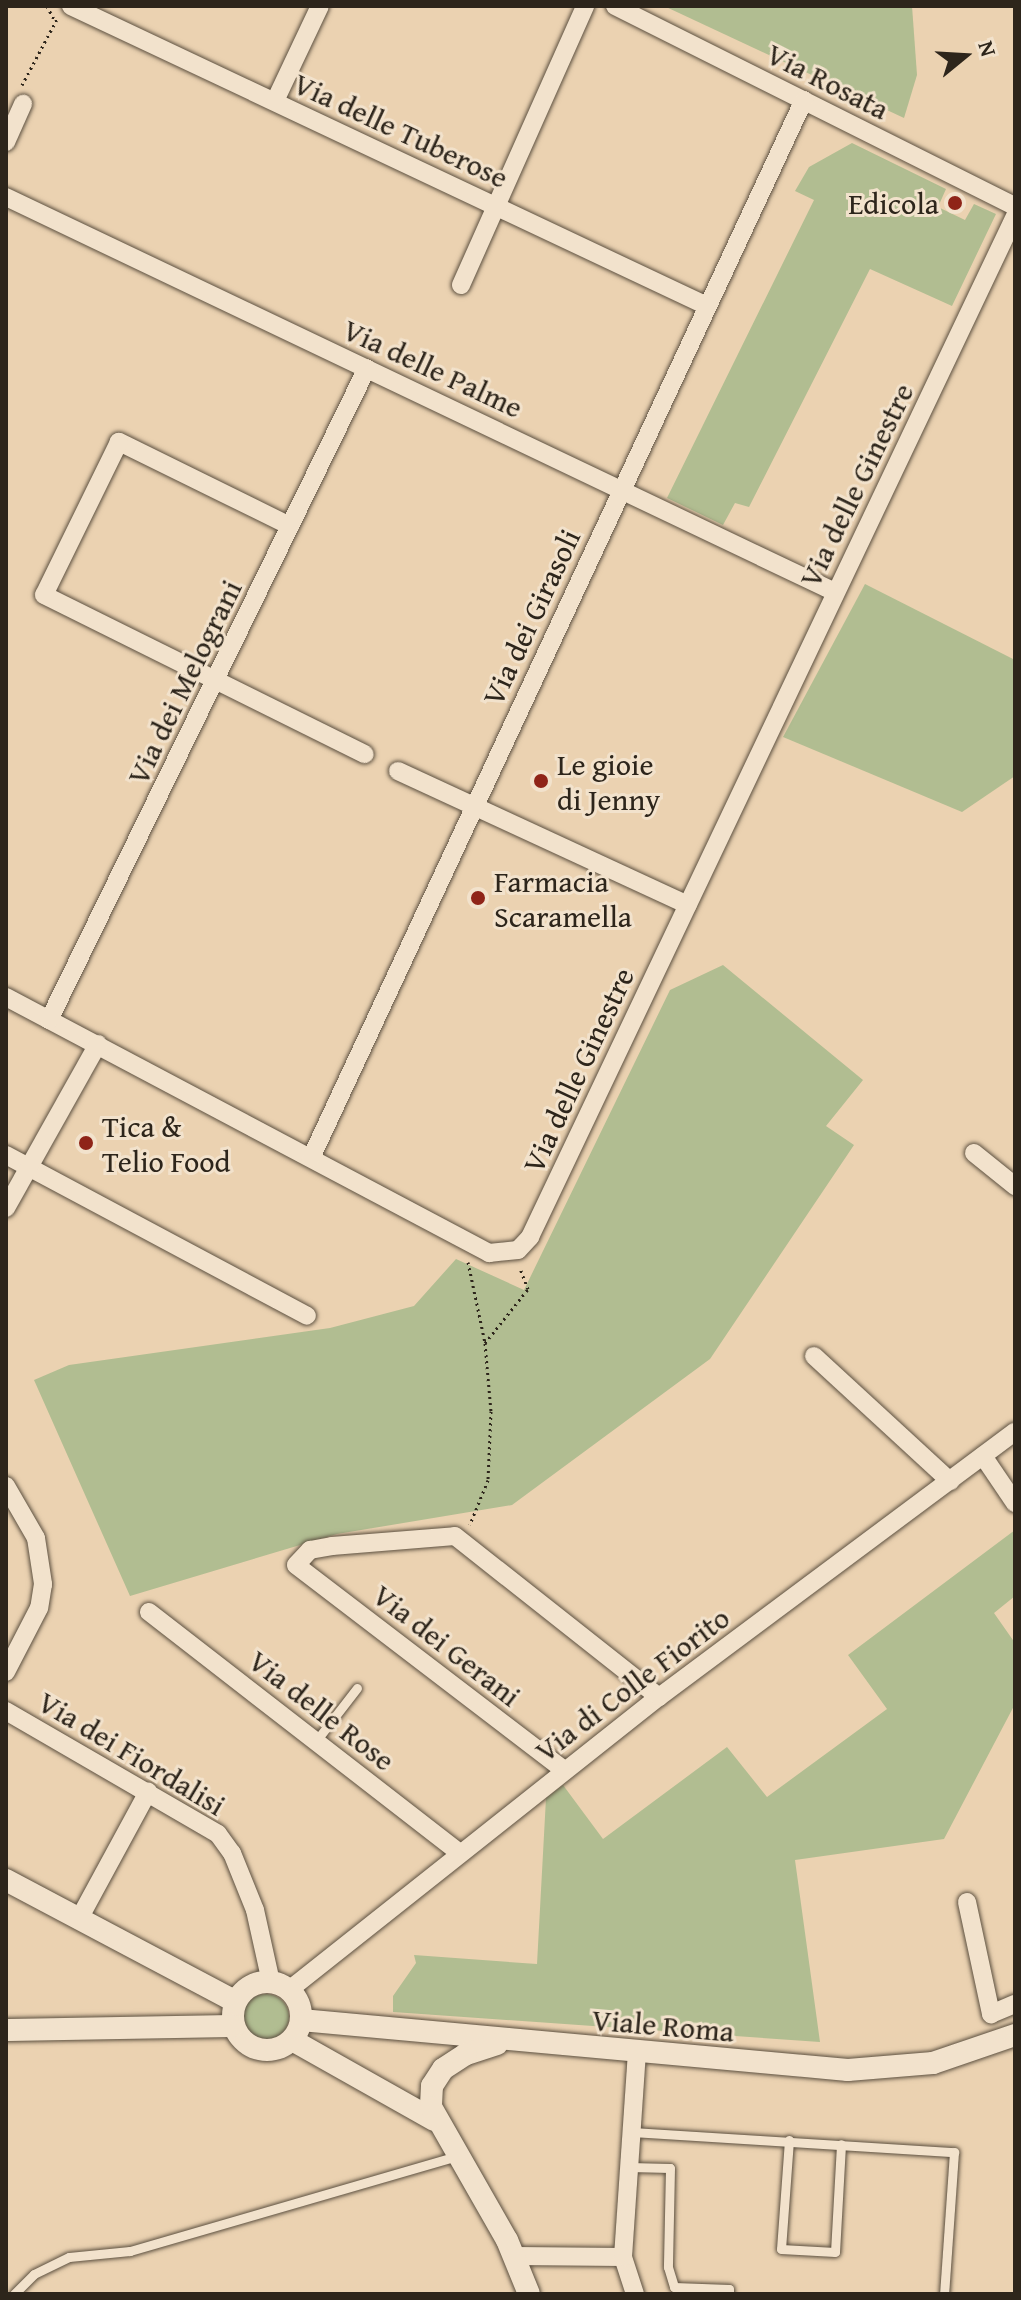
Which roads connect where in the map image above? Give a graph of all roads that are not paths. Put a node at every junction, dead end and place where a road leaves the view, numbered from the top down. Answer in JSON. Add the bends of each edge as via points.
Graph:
{"nodes":[{"id":1,"x":320,"y":6,"type":"edge"},
{"id":2,"x":585,"y":6,"type":"edge"},
{"id":3,"x":615,"y":6,"type":"edge"},
{"id":4,"x":66,"y":11,"type":"edge"},
{"id":5,"x":21,"y":97,"type":"road end"},
{"id":6,"x":804,"y":100,"type":"junction"},
{"id":7,"x":275,"y":101,"type":"junction"},
{"id":8,"x":6,"y":142,"type":"edge"},
{"id":9,"x":6,"y":197,"type":"edge"},
{"id":10,"x":495,"y":206,"type":"junction"},
{"id":11,"x":1015,"y":206,"type":"edge"},
{"id":12,"x":1015,"y":216,"type":"edge"},
{"id":13,"x":461,"y":285,"type":"dead end"},
{"id":14,"x":707,"y":306,"type":"junction"},
{"id":15,"x":367,"y":368,"type":"junction"},
{"id":16,"x":622,"y":488,"type":"junction"},
{"id":17,"x":290,"y":526,"type":"junction"},
{"id":18,"x":835,"y":592,"type":"junction"},
{"id":19,"x":217,"y":677,"type":"junction"},
{"id":20,"x":365,"y":754,"type":"dead end"},
{"id":21,"x":398,"y":771,"type":"dead end"},
{"id":22,"x":473,"y":809,"type":"junction"},
{"id":23,"x":688,"y":905,"type":"junction"},
{"id":24,"x":6,"y":997,"type":"edge"},
{"id":25,"x":49,"y":1020,"type":"junction"},
{"id":26,"x":98,"y":1044,"type":"junction"},
{"id":27,"x":974,"y":1153,"type":"dead end"},
{"id":28,"x":6,"y":1155,"type":"edge"},
{"id":29,"x":311,"y":1158,"type":"junction"},
{"id":30,"x":28,"y":1167,"type":"junction"},
{"id":31,"x":1015,"y":1186,"type":"edge"},
{"id":32,"x":6,"y":1208,"type":"edge"},
{"id":33,"x":307,"y":1316,"type":"dead end"},
{"id":34,"x":814,"y":1356,"type":"dead end"},
{"id":35,"x":1015,"y":1432,"type":"edge"},
{"id":36,"x":983,"y":1456,"type":"junction"},
{"id":37,"x":950,"y":1481,"type":"junction"},
{"id":38,"x":6,"y":1486,"type":"edge"},
{"id":39,"x":1015,"y":1503,"type":"edge"},
{"id":40,"x":149,"y":1612,"type":"dead end"},
{"id":41,"x":6,"y":1672,"type":"edge"},
{"id":42,"x":357,"y":1688,"type":"dead end"},
{"id":43,"x":659,"y":1697,"type":"junction"},
{"id":44,"x":6,"y":1711,"type":"edge"},
{"id":45,"x":316,"y":1741,"type":"junction"},
{"id":46,"x":564,"y":1770,"type":"junction"},
{"id":47,"x":148,"y":1792,"type":"junction"},
{"id":48,"x":460,"y":1853,"type":"junction"},
{"id":49,"x":6,"y":1880,"type":"edge"},
{"id":50,"x":967,"y":1902,"type":"dead end"},
{"id":51,"x":79,"y":1919,"type":"junction"},
{"id":52,"x":280,"y":1986,"type":"junction"},
{"id":53,"x":236,"y":2002,"type":"junction"},
{"id":54,"x":1015,"y":2004,"type":"edge"},
{"id":55,"x":234,"y":2026,"type":"junction"},
{"id":56,"x":6,"y":2030,"type":"edge"},
{"id":57,"x":296,"y":2030,"type":"junction"},
{"id":58,"x":1015,"y":2035,"type":"edge"},
{"id":59,"x":506,"y":2042,"type":"junction"},
{"id":60,"x":637,"y":2053,"type":"junction"},
{"id":61,"x":434,"y":2120,"type":"junction"},
{"id":62,"x":632,"y":2132,"type":"junction"},
{"id":63,"x":789,"y":2140,"type":"junction"},
{"id":64,"x":841,"y":2144,"type":"junction"},
{"id":65,"x":457,"y":2156,"type":"junction"},
{"id":66,"x":629,"y":2167,"type":"junction"},
{"id":67,"x":515,"y":2256,"type":"junction"},
{"id":68,"x":623,"y":2257,"type":"junction"},
{"id":69,"x":14,"y":2294,"type":"edge"},
{"id":70,"x":529,"y":2294,"type":"edge"},
{"id":71,"x":635,"y":2294,"type":"edge"},
{"id":72,"x":729,"y":2294,"type":"edge"},
{"id":73,"x":944,"y":2294,"type":"edge"}],
"edges":[{"from":1,"to":7,"type":"street"},
{"from":2,"to":10,"type":"street"},
{"from":3,"to":6,"type":"street","name":"Via Rosata"},
{"from":4,"to":7,"type":"street","name":"Via delle Tuberose"},
{"from":5,"to":8,"type":"street"},
{"from":6,"to":11,"type":"street","name":"Via Rosata"},
{"from":6,"to":14,"type":"street","name":"Via dei Girasoli"},
{"from":7,"to":10,"type":"street","name":"Via delle Tuberose"},
{"from":9,"to":15,"type":"street","name":"Via delle Palme"},
{"from":10,"to":13,"type":"street"},
{"from":10,"to":14,"type":"street","name":"Via delle Tuberose"},
{"from":12,"to":18,"type":"street","name":"Via delle Ginestre"},
{"from":14,"to":16,"type":"street","name":"Via dei Girasoli"},
{"from":15,"to":16,"type":"street","name":"Via delle Palme"},
{"from":15,"to":17,"type":"street","name":"Via dei Melograni"},
{"from":16,"to":18,"type":"street","name":"Via delle Palme"},
{"from":16,"to":22,"type":"street","name":"Via dei Girasoli"},
{"from":17,"to":19,"type":"street","name":"Via dei Melograni"},
{"from":17,"to":19,"type":"street","via":[[119,442],[44,595]]},
{"from":18,"to":23,"type":"street","name":"Via delle Ginestre"},
{"from":19,"to":20,"type":"street"},
{"from":19,"to":25,"type":"street","name":"Via dei Melograni"},
{"from":21,"to":22,"type":"street"},
{"from":22,"to":23,"type":"street"},
{"from":22,"to":29,"type":"street","name":"Via dei Girasoli"},
{"from":23,"to":29,"type":"street","name":"Via delle Ginestre","via":[[530,1237],[514,1253],[496,1255],[470,1243]]},
{"from":24,"to":25,"type":"street"},
{"from":25,"to":26,"type":"street"},
{"from":26,"to":29,"type":"street"},
{"from":26,"to":30,"type":"street"},
{"from":27,"to":31,"type":"street"},
{"from":28,"to":30,"type":"street"},
{"from":30,"to":32,"type":"street"},
{"from":30,"to":33,"type":"street"},
{"from":34,"to":37,"type":"street"},
{"from":35,"to":36,"type":"street","name":"Via di Colle Fiorito"},
{"from":36,"to":37,"type":"street","name":"Via di Colle Fiorito"},
{"from":36,"to":39,"type":"street"},
{"from":37,"to":43,"type":"street","name":"Via di Colle Fiorito"},
{"from":38,"to":41,"type":"street","via":[[36,1538],[43,1584],[39,1608]]},
{"from":40,"to":45,"type":"street","name":"Via delle Rose"},
{"from":42,"to":45,"type":"lane"},
{"from":43,"to":46,"type":"street","name":"Via di Colle Fiorito"},
{"from":43,"to":46,"type":"street","name":"Via dei Gerani","via":[[455,1536],[310,1550],[296,1565]]},
{"from":44,"to":47,"type":"street","name":"Via dei Fiordalisi"},
{"from":45,"to":48,"type":"street","name":"Via delle Rose"},
{"from":46,"to":48,"type":"street","name":"Via di Colle Fiorito"},
{"from":47,"to":51,"type":"street"},
{"from":47,"to":52,"type":"street","name":"Via dei Fiordalisi","via":[[204,1824],[228,1846]]},
{"from":48,"to":52,"type":"street","name":"Via di Colle Fiorito"},
{"from":49,"to":51,"type":"street"},
{"from":50,"to":54,"type":"street","via":[[991,2014]]},
{"from":51,"to":53,"type":"street"},
{"from":52,"to":53,"type":"street","via":[[250,1986]]},
{"from":52,"to":57,"type":"street"},
{"from":53,"to":55,"type":"street"},
{"from":55,"to":56,"type":"street"},
{"from":55,"to":57,"type":"street","via":[[239,2037],[259,2050],[282,2047]]},
{"from":57,"to":59,"type":"street","name":"Viale Roma"},
{"from":57,"to":61,"type":"street"},
{"from":58,"to":60,"type":"street","name":"Viale Roma","via":[[958,2057],[891,2069],[828,2070]]},
{"from":59,"to":60,"type":"street","name":"Viale Roma"},
{"from":59,"to":61,"type":"street","via":[[466,2054],[443,2069],[431,2093]]},
{"from":60,"to":62,"type":"street"},
{"from":61,"to":65,"type":"street"},
{"from":62,"to":63,"type":"lane"},
{"from":62,"to":66,"type":"street"},
{"from":63,"to":64,"type":"lane"},
{"from":63,"to":64,"type":"lane","via":[[781,2249],[835,2252]]},
{"from":64,"to":73,"type":"lane","via":[[954,2152]]},
{"from":65,"to":67,"type":"street"},
{"from":65,"to":69,"type":"lane","via":[[130,2251],[69,2257],[34,2274]]},
{"from":66,"to":68,"type":"street"},
{"from":66,"to":72,"type":"lane","via":[[670,2168],[668,2267],[674,2287],[729,2289]]},
{"from":67,"to":68,"type":"street"},
{"from":67,"to":70,"type":"street"},
{"from":68,"to":71,"type":"street"}]}
